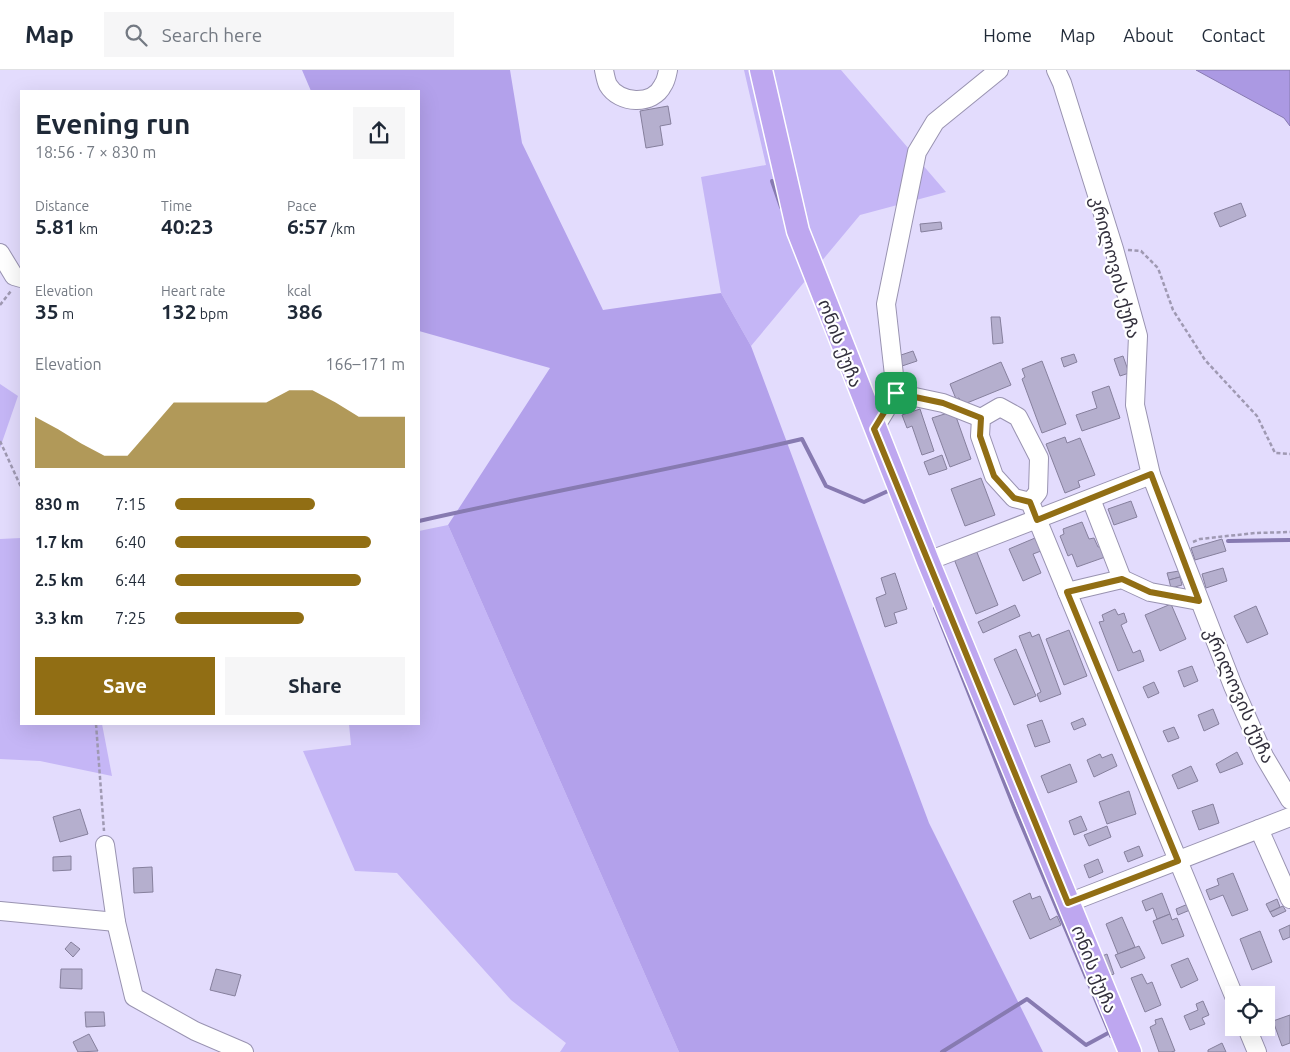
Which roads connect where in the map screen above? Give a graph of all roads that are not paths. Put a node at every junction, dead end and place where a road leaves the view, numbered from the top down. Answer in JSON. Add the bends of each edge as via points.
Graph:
{"nodes":[{"id":1,"x":604,"y":70,"type":"edge"},
{"id":2,"x":668,"y":70,"type":"edge"},
{"id":3,"x":762,"y":70,"type":"edge"},
{"id":4,"x":999,"y":70,"type":"edge"},
{"id":5,"x":1056,"y":70,"type":"edge"},
{"id":6,"x":0,"y":253,"type":"edge"},
{"id":7,"x":20,"y":278,"type":"edge"},
{"id":8,"x":896,"y":393,"type":"junction"},
{"id":9,"x":981,"y":418,"type":"junction"},
{"id":10,"x":874,"y":429,"type":"junction"},
{"id":11,"x":1151,"y":474,"type":"junction"},
{"id":12,"x":1091,"y":499,"type":"junction"},
{"id":13,"x":1030,"y":502,"type":"junction"},
{"id":14,"x":1037,"y":520,"type":"junction"},
{"id":15,"x":928,"y":561,"type":"junction"},
{"id":16,"x":1122,"y":579,"type":"junction"},
{"id":17,"x":1067,"y":592,"type":"junction"},
{"id":18,"x":1199,"y":601,"type":"junction"},
{"id":19,"x":1290,"y":800,"type":"edge"},
{"id":20,"x":1290,"y":817,"type":"edge"},
{"id":21,"x":1259,"y":829,"type":"junction"},
{"id":22,"x":105,"y":845,"type":"road end"},
{"id":23,"x":1178,"y":861,"type":"junction"},
{"id":24,"x":1290,"y":898,"type":"edge"},
{"id":25,"x":1068,"y":903,"type":"junction"},
{"id":26,"x":0,"y":911,"type":"edge"},
{"id":27,"x":116,"y":922,"type":"junction"},
{"id":28,"x":1230,"y":986,"type":"edge"},
{"id":29,"x":1250,"y":1036,"type":"edge"},
{"id":30,"x":244,"y":1052,"type":"edge"},
{"id":31,"x":1130,"y":1052,"type":"edge"},
{"id":32,"x":1257,"y":1052,"type":"edge"}],
"edges":[{"from":1,"to":2,"type":"street","via":[[608,85],[620,98],[636,100],[652,97],[663,86]]},
{"from":3,"to":10,"type":"main road","name":"ონის ქუჩა","via":[[798,230]]},
{"from":4,"to":8,"type":"street","via":[[935,122],[917,152],[886,304]]},
{"from":5,"to":11,"type":"street","name":"კრილოვის ქუჩა","via":[[1114,249],[1138,336],[1135,405]]},
{"from":6,"to":7,"type":"street","via":[[14,276]]},
{"from":8,"to":9,"type":"street","via":[[943,403]]},
{"from":8,"to":10,"type":"street"},
{"from":9,"to":13,"type":"street","via":[[980,436],[994,476],[1014,498]]},
{"from":9,"to":13,"type":"street","via":[[1000,407],[1018,417],[1039,458],[1038,492]]},
{"from":10,"to":15,"type":"main road","name":"ონის ქუჩა"},
{"from":11,"to":12,"type":"street"},
{"from":11,"to":18,"type":"street","name":"კრილოვის ქუჩა"},
{"from":12,"to":14,"type":"street"},
{"from":12,"to":16,"type":"street"},
{"from":13,"to":14,"type":"street"},
{"from":14,"to":15,"type":"street"},
{"from":14,"to":17,"type":"street"},
{"from":15,"to":25,"type":"main road","name":"ონის ქუჩა"},
{"from":16,"to":17,"type":"street"},
{"from":16,"to":18,"type":"street","via":[[1150,592]]},
{"from":17,"to":23,"type":"street"},
{"from":18,"to":19,"type":"street","name":"კრილოვის ქუჩა","via":[[1264,756]]},
{"from":20,"to":21,"type":"street"},
{"from":21,"to":23,"type":"street"},
{"from":21,"to":24,"type":"street"},
{"from":22,"to":27,"type":"street"},
{"from":23,"to":25,"type":"street"},
{"from":23,"to":28,"type":"street"},
{"from":25,"to":31,"type":"main road","name":"ონის ქუჩა"},
{"from":26,"to":27,"type":"street"},
{"from":27,"to":30,"type":"street","via":[[134,997],[195,1031]]},
{"from":29,"to":32,"type":"street"}]}
